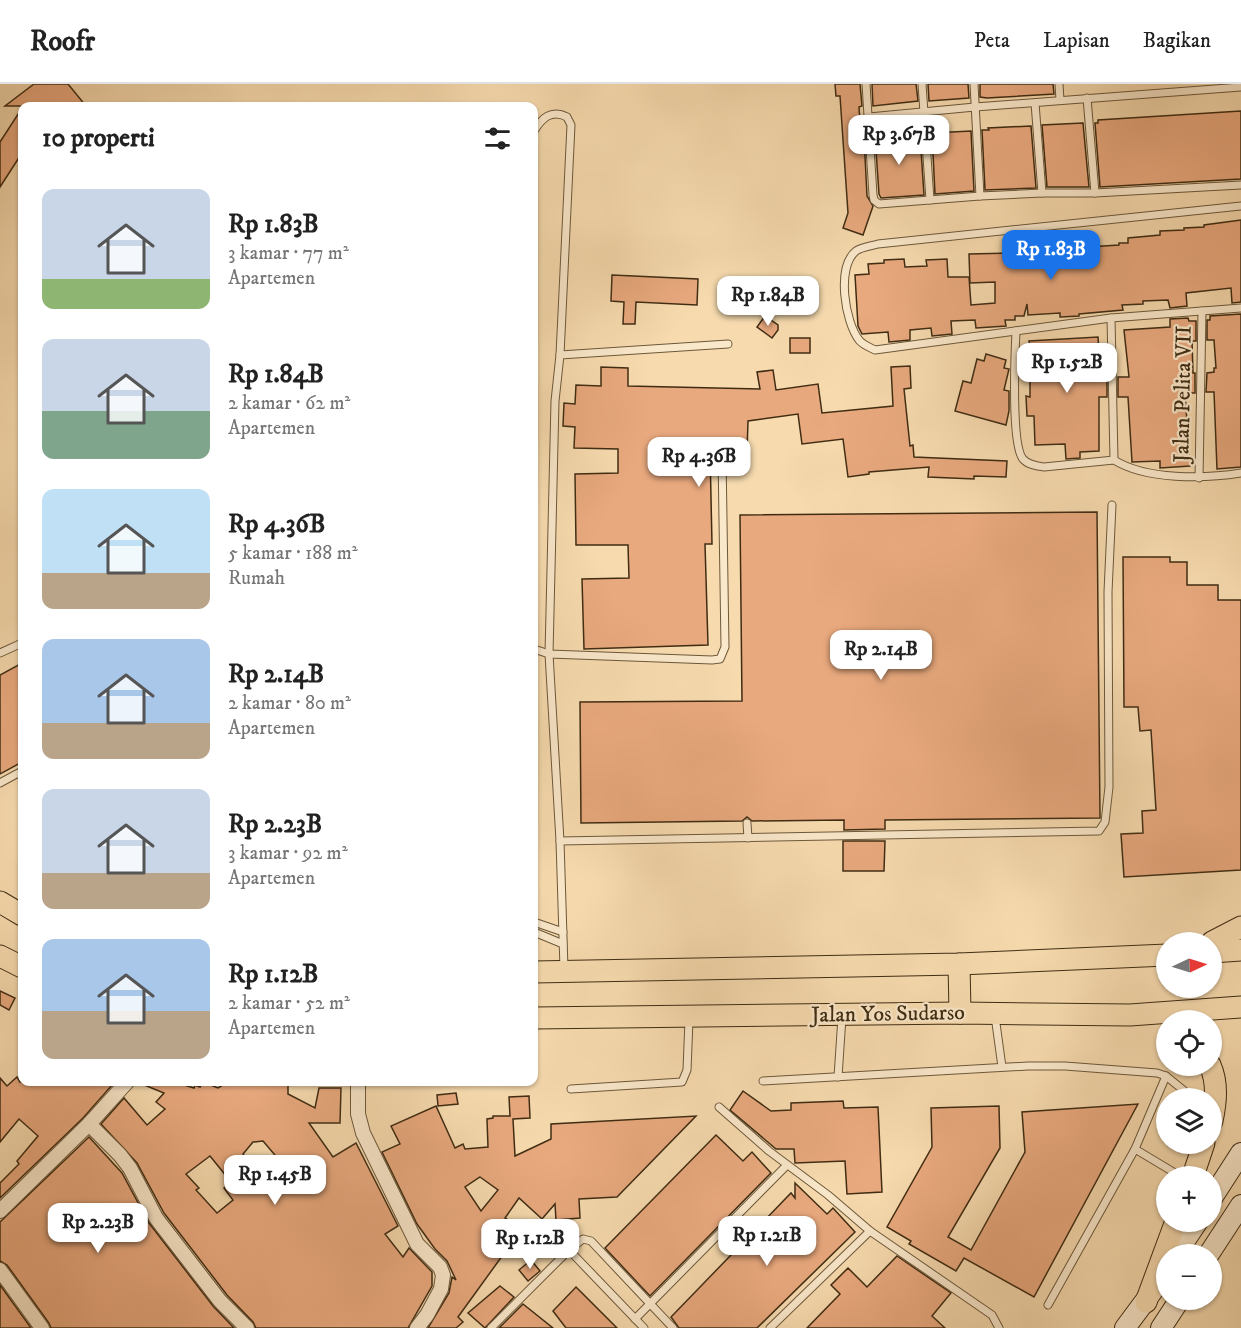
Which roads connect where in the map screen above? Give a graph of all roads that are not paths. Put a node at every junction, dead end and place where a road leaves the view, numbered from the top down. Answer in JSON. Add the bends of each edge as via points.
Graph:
{"nodes":[{"id":1,"x":866,"y":84,"type":"edge"},
{"id":2,"x":922,"y":84,"type":"edge"},
{"id":3,"x":974,"y":84,"type":"edge"},
{"id":4,"x":1059,"y":84,"type":"edge"},
{"id":5,"x":1241,"y":87,"type":"edge"},
{"id":6,"x":1087,"y":98,"type":"junction"},
{"id":7,"x":1060,"y":100,"type":"junction"},
{"id":8,"x":1035,"y":103,"type":"junction"},
{"id":9,"x":975,"y":107,"type":"junction"},
{"id":10,"x":924,"y":112,"type":"junction"},
{"id":11,"x":869,"y":117,"type":"junction"},
{"id":12,"x":538,"y":125,"type":"edge"},
{"id":13,"x":1241,"y":185,"type":"edge"},
{"id":14,"x":1041,"y":193,"type":"junction"},
{"id":15,"x":1095,"y":193,"type":"junction"},
{"id":16,"x":980,"y":196,"type":"junction"},
{"id":17,"x":930,"y":200,"type":"junction"},
{"id":18,"x":1241,"y":206,"type":"edge"},
{"id":19,"x":1241,"y":308,"type":"edge"},
{"id":20,"x":1202,"y":311,"type":"junction"},
{"id":21,"x":1111,"y":318,"type":"junction"},
{"id":22,"x":1016,"y":330,"type":"junction"},
{"id":23,"x":728,"y":344,"type":"dead end"},
{"id":24,"x":560,"y":355,"type":"junction"},
{"id":25,"x":722,"y":456,"type":"dead end"},
{"id":26,"x":1114,"y":460,"type":"junction"},
{"id":27,"x":1241,"y":473,"type":"edge"},
{"id":28,"x":1199,"y":478,"type":"junction"},
{"id":29,"x":1112,"y":505,"type":"dead end"},
{"id":30,"x":18,"y":645,"type":"edge"},
{"id":31,"x":538,"y":650,"type":"edge"},
{"id":32,"x":0,"y":653,"type":"edge"},
{"id":33,"x":549,"y":654,"type":"junction"},
{"id":34,"x":18,"y":773,"type":"edge"},
{"id":35,"x":0,"y":783,"type":"edge"},
{"id":36,"x":747,"y":823,"type":"dead end"},
{"id":37,"x":748,"y":837,"type":"junction"},
{"id":38,"x":560,"y":841,"type":"junction"},
{"id":39,"x":0,"y":902,"type":"edge"},
{"id":40,"x":18,"y":913,"type":"edge"},
{"id":41,"x":538,"y":923,"type":"edge"},
{"id":42,"x":1241,"y":927,"type":"edge"},
{"id":43,"x":563,"y":932,"type":"junction"},
{"id":44,"x":538,"y":934,"type":"edge"},
{"id":45,"x":1222,"y":937,"type":"edge"},
{"id":46,"x":563,"y":944,"type":"junction"},
{"id":47,"x":1241,"y":951,"type":"edge"},
{"id":48,"x":1222,"y":952,"type":"edge"},
{"id":49,"x":1156,"y":955,"type":"edge"},
{"id":50,"x":0,"y":956,"type":"edge"},
{"id":51,"x":959,"y":964,"type":"junction"},
{"id":52,"x":18,"y":965,"type":"edge"},
{"id":53,"x":538,"y":972,"type":"edge"},
{"id":54,"x":564,"y":972,"type":"junction"},
{"id":55,"x":1241,"y":1007,"type":"edge"},
{"id":56,"x":960,"y":1013,"type":"junction"},
{"id":57,"x":995,"y":1014,"type":"junction"},
{"id":58,"x":842,"y":1015,"type":"junction"},
{"id":59,"x":1130,"y":1015,"type":"junction"},
{"id":60,"x":688,"y":1017,"type":"junction"},
{"id":61,"x":538,"y":1018,"type":"edge"},
{"id":62,"x":1156,"y":1022,"type":"edge"},
{"id":63,"x":1002,"y":1067,"type":"junction"},
{"id":64,"x":1156,"y":1073,"type":"edge"},
{"id":65,"x":1166,"y":1076,"type":"joint"},
{"id":66,"x":838,"y":1077,"type":"junction"},
{"id":67,"x":763,"y":1081,"type":"dead end"},
{"id":68,"x":123,"y":1086,"type":"edge"},
{"id":69,"x":358,"y":1086,"type":"edge"},
{"id":70,"x":1184,"y":1088,"type":"edge"},
{"id":71,"x":571,"y":1089,"type":"dead end"},
{"id":72,"x":719,"y":1107,"type":"dead end"},
{"id":73,"x":89,"y":1124,"type":"junction"},
{"id":74,"x":1135,"y":1149,"type":"junction"},
{"id":75,"x":1241,"y":1153,"type":"edge"},
{"id":76,"x":787,"y":1165,"type":"junction"},
{"id":77,"x":1163,"y":1166,"type":"edge"},
{"id":78,"x":1222,"y":1182,"type":"edge"},
{"id":79,"x":1241,"y":1205,"type":"edge"},
{"id":80,"x":0,"y":1211,"type":"edge"},
{"id":81,"x":870,"y":1230,"type":"junction"},
{"id":82,"x":1172,"y":1232,"type":"edge"},
{"id":83,"x":1216,"y":1244,"type":"edge"},
{"id":84,"x":569,"y":1250,"type":"junction"},
{"id":85,"x":0,"y":1270,"type":"edge"},
{"id":86,"x":1156,"y":1286,"type":"edge"},
{"id":87,"x":1146,"y":1302,"type":"junction"},
{"id":88,"x":650,"y":1304,"type":"junction"},
{"id":89,"x":1047,"y":1305,"type":"dead end"},
{"id":90,"x":1173,"y":1310,"type":"edge"},
{"id":91,"x":635,"y":1319,"type":"junction"},
{"id":92,"x":42,"y":1328,"type":"edge"},
{"id":93,"x":247,"y":1328,"type":"edge"},
{"id":94,"x":417,"y":1328,"type":"edge"},
{"id":95,"x":491,"y":1328,"type":"edge"},
{"id":96,"x":644,"y":1328,"type":"edge"},
{"id":97,"x":673,"y":1328,"type":"edge"},
{"id":98,"x":770,"y":1328,"type":"edge"},
{"id":99,"x":999,"y":1328,"type":"edge"},
{"id":100,"x":1125,"y":1328,"type":"edge"},
{"id":101,"x":1161,"y":1328,"type":"edge"}],
"edges":[{"from":1,"to":11,"type":"lane"},
{"from":2,"to":10,"type":"lane"},
{"from":3,"to":9,"type":"lane"},
{"from":4,"to":7,"type":"lane"},
{"from":5,"to":6,"type":"lane"},
{"from":6,"to":7,"type":"lane"},
{"from":6,"to":15,"type":"lane"},
{"from":7,"to":8,"type":"lane"},
{"from":8,"to":9,"type":"lane"},
{"from":8,"to":14,"type":"lane"},
{"from":9,"to":10,"type":"lane"},
{"from":9,"to":16,"type":"lane"},
{"from":10,"to":11,"type":"lane"},
{"from":10,"to":17,"type":"lane"},
{"from":11,"to":17,"type":"lane","via":[[874,200],[886,205]]},
{"from":12,"to":24,"type":"lane","via":[[544,117],[554,114],[567,117],[571,125]]},
{"from":13,"to":15,"type":"lane"},
{"from":14,"to":15,"type":"lane"},
{"from":14,"to":16,"type":"lane"},
{"from":16,"to":17,"type":"lane"},
{"from":18,"to":22,"type":"lane","via":[[878,244],[857,249],[850,257],[844,281],[851,326],[858,339],[875,350]]},
{"from":19,"to":20,"type":"lane"},
{"from":20,"to":21,"type":"lane"},
{"from":20,"to":28,"type":"lane","name":"Jalan Pelita VII"},
{"from":21,"to":22,"type":"lane"},
{"from":21,"to":26,"type":"lane"},
{"from":22,"to":26,"type":"lane","via":[[1015,398],[1023,460],[1044,467]]},
{"from":23,"to":24,"type":"lane"},
{"from":24,"to":33,"type":"lane","via":[[555,401]]},
{"from":25,"to":33,"type":"lane","via":[[725,647],[720,659]]},
{"from":26,"to":28,"type":"lane","via":[[1135,471]]},
{"from":27,"to":28,"type":"lane"},
{"from":29,"to":37,"type":"lane","via":[[1108,592],[1109,787],[1106,822],[1098,831]]},
{"from":30,"to":32,"type":"lane"},
{"from":31,"to":33,"type":"lane"},
{"from":33,"to":38,"type":"lane"},
{"from":34,"to":35,"type":"lane"},
{"from":36,"to":37,"type":"lane"},
{"from":37,"to":38,"type":"lane"},
{"from":38,"to":43,"type":"lane"},
{"from":39,"to":40,"type":"main road"},
{"from":41,"to":43,"type":"lane"},
{"from":42,"to":45,"type":"main road"},
{"from":43,"to":46,"type":"lane"},
{"from":44,"to":46,"type":"lane"},
{"from":46,"to":54,"type":"lane"},
{"from":47,"to":48,"type":"main road"},
{"from":49,"to":51,"type":"main road"},
{"from":50,"to":52,"type":"main road"},
{"from":51,"to":54,"type":"main road"},
{"from":51,"to":56,"type":"main road"},
{"from":53,"to":54,"type":"main road"},
{"from":55,"to":59,"type":"main road","name":"Jalan Yos Sudarso"},
{"from":56,"to":57,"type":"main road","name":"Jalan Yos Sudarso"},
{"from":56,"to":58,"type":"main road","name":"Jalan Yos Sudarso"},
{"from":57,"to":59,"type":"main road","name":"Jalan Yos Sudarso"},
{"from":57,"to":63,"type":"lane"},
{"from":58,"to":60,"type":"main road","name":"Jalan Yos Sudarso"},
{"from":58,"to":66,"type":"lane"},
{"from":59,"to":62,"type":"main road"},
{"from":60,"to":61,"type":"main road","name":"Jalan Yos Sudarso"},
{"from":60,"to":71,"type":"lane","via":[[687,1070],[682,1082]]},
{"from":63,"to":64,"type":"lane","via":[[1065,1066]]},
{"from":63,"to":66,"type":"lane"},
{"from":65,"to":70,"type":"lane"},
{"from":65,"to":74,"type":"lane"},
{"from":66,"to":67,"type":"lane"},
{"from":68,"to":73,"type":"street"},
{"from":69,"to":94,"type":"street","via":[[363,1133],[417,1244],[443,1275],[428,1316]]},
{"from":72,"to":76,"type":"lane"},
{"from":73,"to":80,"type":"street"},
{"from":73,"to":93,"type":"street","via":[[120,1155],[156,1218],[220,1301]]},
{"from":74,"to":77,"type":"lane"},
{"from":74,"to":89,"type":"lane"},
{"from":75,"to":78,"type":"main road"},
{"from":76,"to":81,"type":"lane"},
{"from":76,"to":88,"type":"lane"},
{"from":79,"to":83,"type":"main road"},
{"from":81,"to":98,"type":"lane"},
{"from":81,"to":99,"type":"lane","via":[[992,1315]]},
{"from":82,"to":87,"type":"main road"},
{"from":84,"to":88,"type":"lane","via":[[583,1239],[591,1241]]},
{"from":84,"to":91,"type":"lane"},
{"from":84,"to":95,"type":"lane"},
{"from":85,"to":92,"type":"street"},
{"from":86,"to":87,"type":"main road"},
{"from":87,"to":100,"type":"main road"},
{"from":88,"to":91,"type":"lane"},
{"from":88,"to":97,"type":"lane"},
{"from":90,"to":101,"type":"main road"},
{"from":91,"to":96,"type":"lane"}]}
